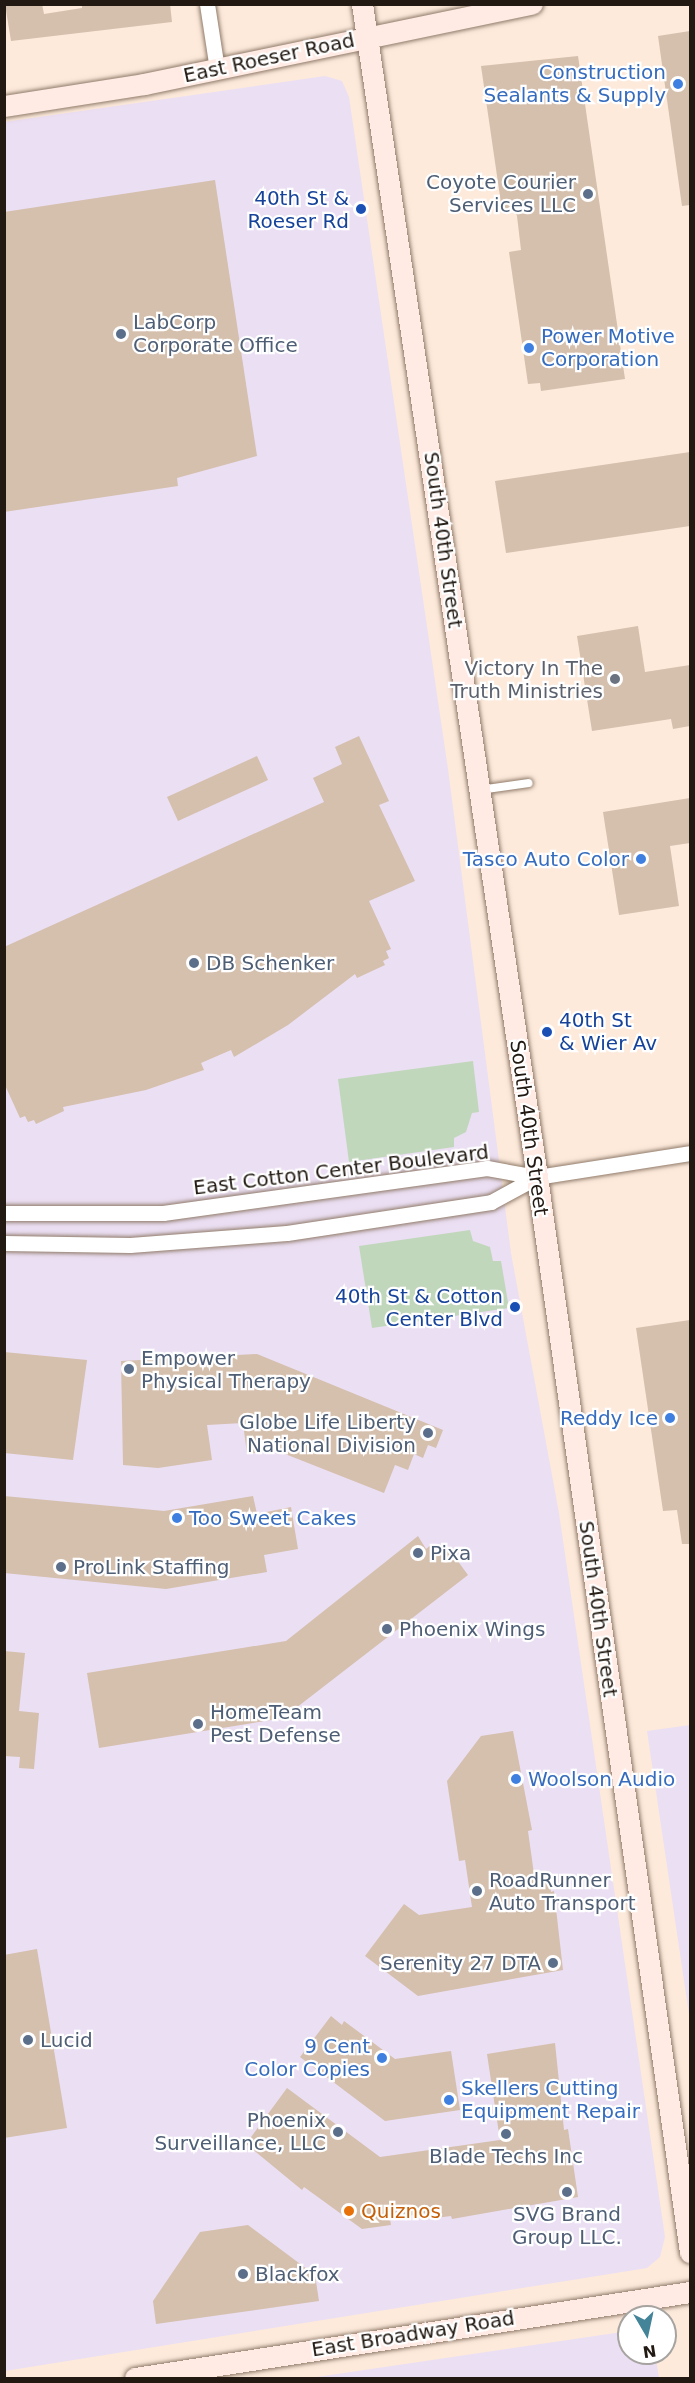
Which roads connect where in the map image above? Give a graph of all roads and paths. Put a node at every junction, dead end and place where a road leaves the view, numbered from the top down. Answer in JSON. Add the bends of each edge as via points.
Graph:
{"nodes":[{"id":1,"x":207,"y":4,"type":"edge"},
{"id":2,"x":362,"y":4,"type":"edge"},
{"id":3,"x":532,"y":4,"type":"edge"},
{"id":4,"x":367,"y":37,"type":"junction"},
{"id":5,"x":217,"y":69,"type":"junction"},
{"id":6,"x":4,"y":106,"type":"edge"},
{"id":7,"x":530,"y":783,"type":"dead end"},
{"id":8,"x":479,"y":791,"type":"junction"},
{"id":9,"x":690,"y":1153,"type":"edge"},
{"id":10,"x":537,"y":1177,"type":"junction"},
{"id":11,"x":4,"y":1213,"type":"edge"},
{"id":12,"x":4,"y":1243,"type":"edge"},
{"id":13,"x":690,"y":2252,"type":"edge"},
{"id":14,"x":690,"y":2292,"type":"edge"},
{"id":15,"x":135,"y":2379,"type":"edge"}],
"edges":[{"from":1,"to":5,"type":"street"},
{"from":2,"to":4,"type":"main road","name":"South 40th Street"},
{"from":3,"to":4,"type":"main road","name":"East Roeser Road"},
{"from":4,"to":5,"type":"main road","name":"East Roeser Road"},
{"from":4,"to":8,"type":"main road","name":"South 40th Street"},
{"from":5,"to":6,"type":"main road","name":"East Roeser Road"},
{"from":7,"to":8,"type":"lane"},
{"from":8,"to":10,"type":"main road","name":"South 40th Street"},
{"from":9,"to":10,"type":"street"},
{"from":10,"to":11,"type":"street","name":"East Cotton Center Boulevard","via":[[487,1168],[174,1212],[119,1216]]},
{"from":10,"to":12,"type":"street","via":[[491,1202],[287,1233],[130,1245]]},
{"from":10,"to":13,"type":"main road","name":"South 40th Street"},
{"from":14,"to":15,"type":"main road","name":"East Broadway Road"}]}
